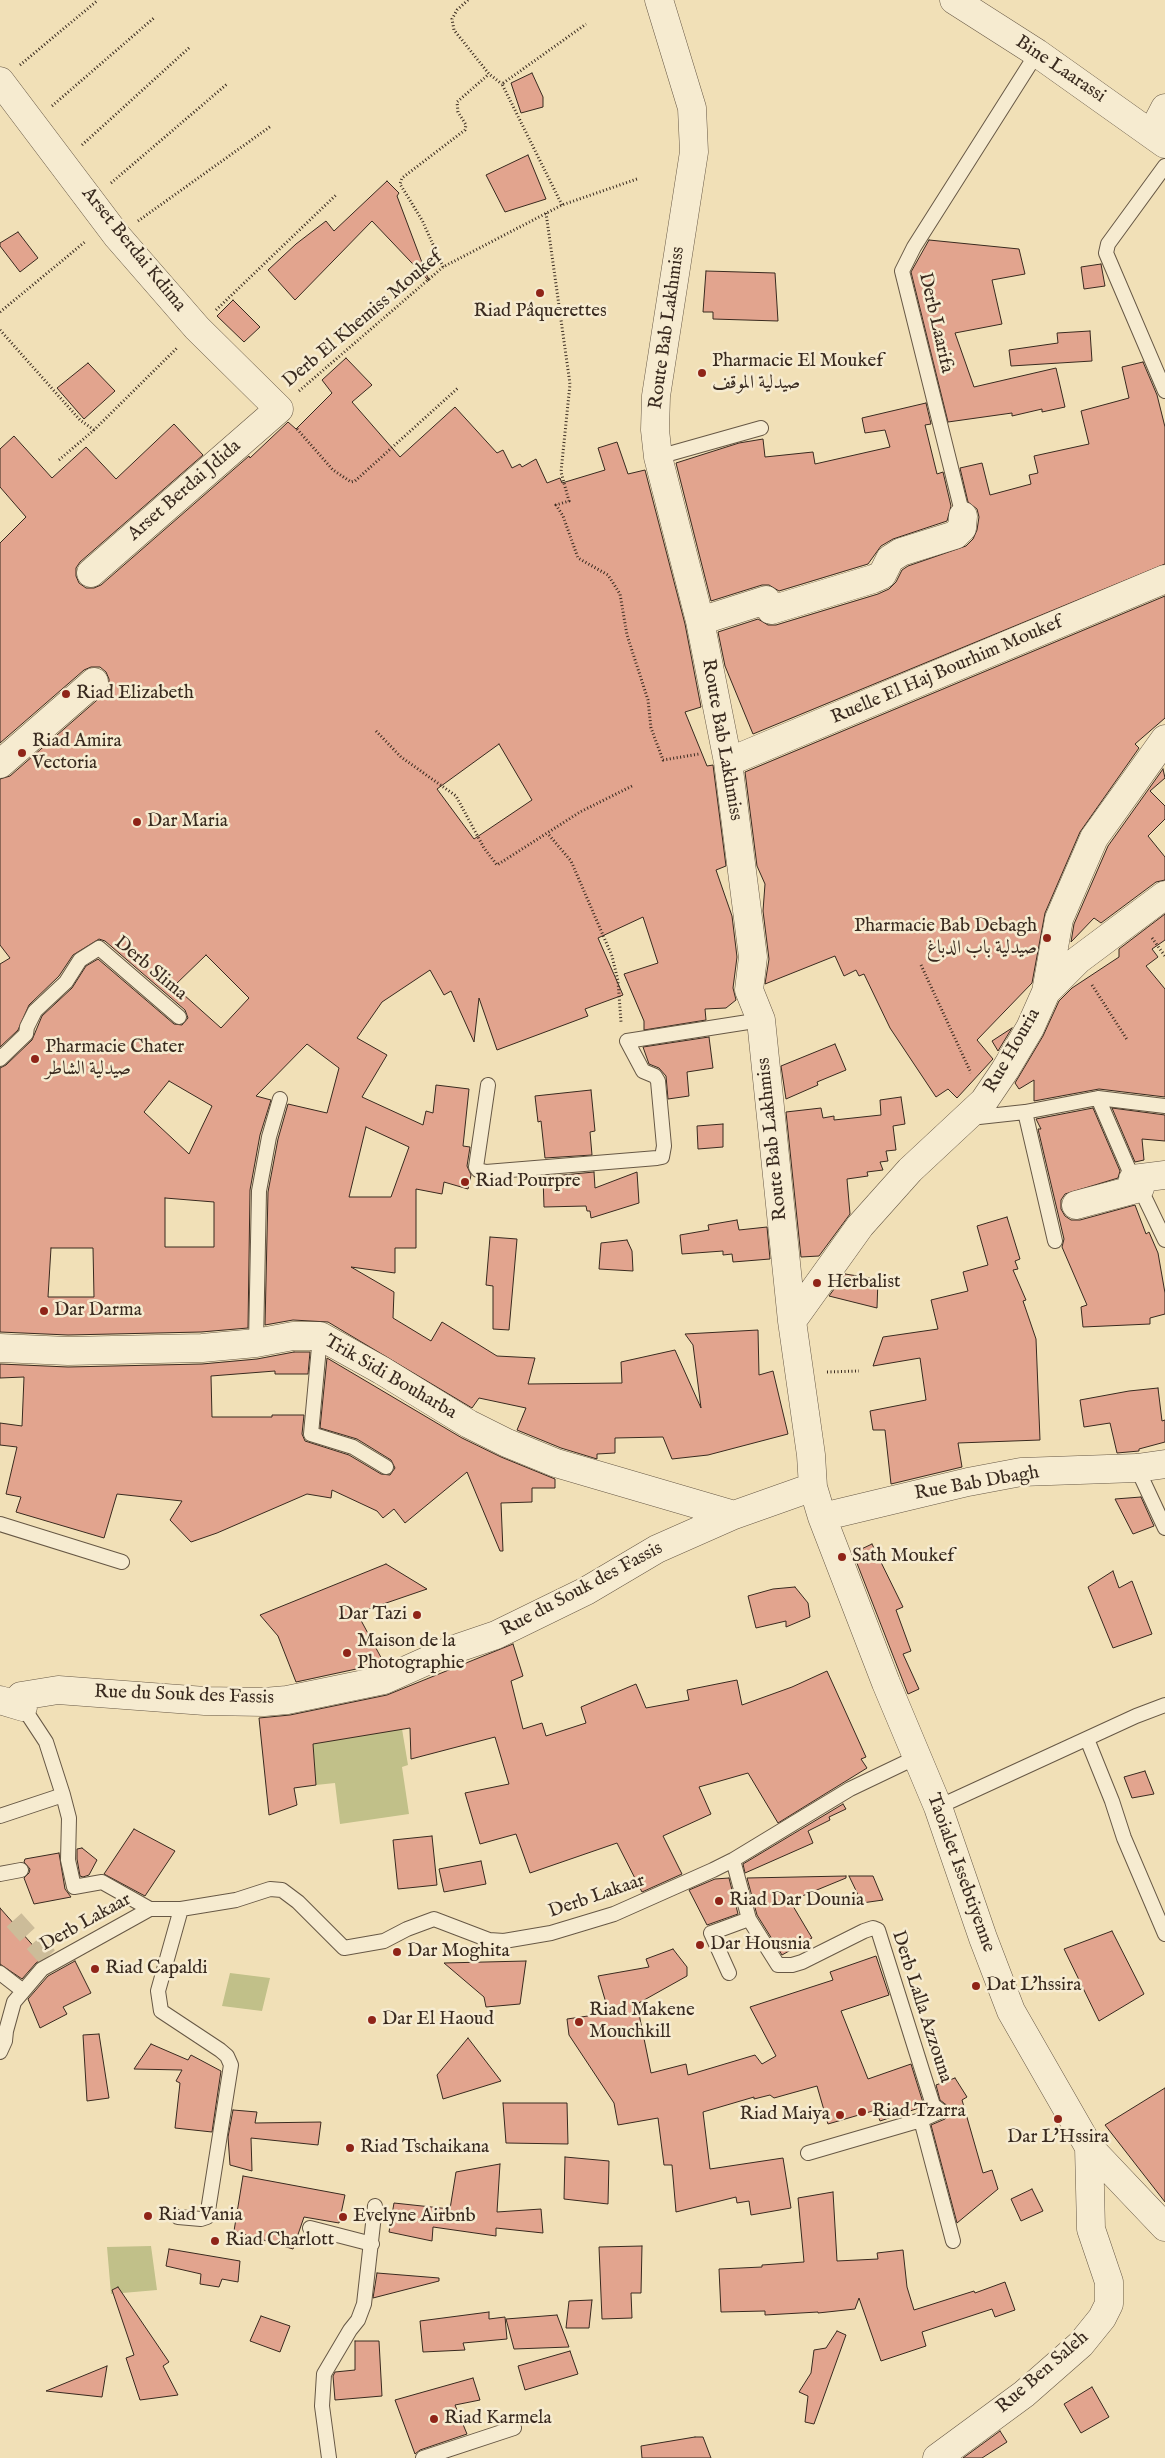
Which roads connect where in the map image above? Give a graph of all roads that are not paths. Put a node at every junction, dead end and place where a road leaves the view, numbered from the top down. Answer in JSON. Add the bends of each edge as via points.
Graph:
{"nodes":[{"id":1,"x":659,"y":0,"type":"edge"},
{"id":2,"x":954,"y":0,"type":"edge"},
{"id":3,"x":1037,"y":54,"type":"junction"},
{"id":4,"x":8,"y":75,"type":"edge"},
{"id":5,"x":1165,"y":108,"type":"edge"},
{"id":6,"x":1158,"y":138,"type":"edge"},
{"id":7,"x":1165,"y":166,"type":"edge"},
{"id":8,"x":1165,"y":391,"type":"edge"},
{"id":9,"x":279,"y":408,"type":"joint"},
{"id":10,"x":761,"y":428,"type":"dead end"},
{"id":11,"x":658,"y":457,"type":"junction"},
{"id":12,"x":963,"y":516,"type":"joint"},
{"id":13,"x":91,"y":573,"type":"dead end"},
{"id":14,"x":1165,"y":579,"type":"edge"},
{"id":15,"x":700,"y":621,"type":"junction"},
{"id":16,"x":94,"y":682,"type":"dead end"},
{"id":17,"x":1165,"y":738,"type":"edge"},
{"id":18,"x":726,"y":751,"type":"junction"},
{"id":19,"x":0,"y":764,"type":"edge"},
{"id":20,"x":1165,"y":895,"type":"edge"},
{"id":21,"x":1046,"y":992,"type":"junction"},
{"id":22,"x":179,"y":1017,"type":"dead end"},
{"id":23,"x":761,"y":1020,"type":"junction"},
{"id":24,"x":0,"y":1059,"type":"edge"},
{"id":25,"x":488,"y":1085,"type":"dead end"},
{"id":26,"x":280,"y":1098,"type":"dead end"},
{"id":27,"x":1098,"y":1098,"type":"junction"},
{"id":28,"x":1165,"y":1106,"type":"edge"},
{"id":29,"x":974,"y":1110,"type":"junction"},
{"id":30,"x":1025,"y":1112,"type":"junction"},
{"id":31,"x":1165,"y":1174,"type":"edge"},
{"id":32,"x":1136,"y":1184,"type":"junction"},
{"id":33,"x":1076,"y":1205,"type":"dead end"},
{"id":34,"x":1165,"y":1240,"type":"edge"},
{"id":35,"x":1055,"y":1241,"type":"dead end"},
{"id":36,"x":792,"y":1321,"type":"junction"},
{"id":37,"x":320,"y":1336,"type":"junction"},
{"id":38,"x":256,"y":1343,"type":"junction"},
{"id":39,"x":0,"y":1348,"type":"edge"},
{"id":40,"x":1165,"y":1464,"type":"edge"},
{"id":41,"x":386,"y":1467,"type":"dead end"},
{"id":42,"x":1138,"y":1468,"type":"junction"},
{"id":43,"x":813,"y":1487,"type":"junction"},
{"id":44,"x":734,"y":1515,"type":"junction"},
{"id":45,"x":822,"y":1518,"type":"junction"},
{"id":46,"x":0,"y":1524,"type":"edge"},
{"id":47,"x":1165,"y":1528,"type":"edge"},
{"id":48,"x":122,"y":1562,"type":"dead end"},
{"id":49,"x":11,"y":1704,"type":"edge"},
{"id":50,"x":1165,"y":1705,"type":"edge"},
{"id":51,"x":1087,"y":1739,"type":"junction"},
{"id":52,"x":917,"y":1757,"type":"junction"},
{"id":53,"x":63,"y":1795,"type":"junction"},
{"id":54,"x":938,"y":1807,"type":"junction"},
{"id":55,"x":0,"y":1816,"type":"edge"},
{"id":56,"x":733,"y":1860,"type":"junction"},
{"id":57,"x":21,"y":1870,"type":"dead end"},
{"id":58,"x":0,"y":1874,"type":"edge"},
{"id":59,"x":150,"y":1909,"type":"junction"},
{"id":60,"x":182,"y":1909,"type":"junction"},
{"id":61,"x":749,"y":1919,"type":"junction"},
{"id":62,"x":1165,"y":1934,"type":"edge"},
{"id":63,"x":0,"y":1973,"type":"edge"},
{"id":64,"x":729,"y":1974,"type":"dead end"},
{"id":65,"x":22,"y":1990,"type":"junction"},
{"id":66,"x":0,"y":2052,"type":"edge"},
{"id":67,"x":921,"y":2120,"type":"junction"},
{"id":68,"x":1089,"y":2147,"type":"junction"},
{"id":69,"x":808,"y":2152,"type":"dead end"},
{"id":70,"x":375,"y":2206,"type":"dead end"},
{"id":71,"x":178,"y":2217,"type":"dead end"},
{"id":72,"x":1165,"y":2227,"type":"edge"},
{"id":73,"x":310,"y":2228,"type":"dead end"},
{"id":74,"x":953,"y":2241,"type":"dead end"},
{"id":75,"x":372,"y":2244,"type":"junction"},
{"id":76,"x":514,"y":2428,"type":"dead end"},
{"id":77,"x":329,"y":2458,"type":"edge"},
{"id":78,"x":423,"y":2458,"type":"edge"},
{"id":79,"x":937,"y":2458,"type":"edge"}],
"edges":[{"from":1,"to":11,"type":"street","name":"Route Bab Lakhmiss","via":[[692,108],[694,152],[656,396]]},
{"from":2,"to":3,"type":"street","name":"Bine Laarassi"},
{"from":3,"to":6,"type":"street","name":"Bine Laarassi"},
{"from":3,"to":12,"type":"lane","name":"Derb Laarifa","via":[[902,271]]},
{"from":4,"to":9,"type":"street","name":"Arset Berdai Kdima","via":[[33,122],[112,230],[197,328]]},
{"from":5,"to":6,"type":"street"},
{"from":7,"to":8,"type":"lane","via":[[1108,244],[1106,253]]},
{"from":9,"to":13,"type":"street","name":"Arset Berdai Jdida"},
{"from":10,"to":11,"type":"lane"},
{"from":11,"to":15,"type":"street","name":"Route Bab Lakhmiss"},
{"from":12,"to":15,"type":"street","via":[[962,528],[955,535],[901,552],[890,559],[882,575],[873,579],[771,610],[766,600]]},
{"from":14,"to":18,"type":"street","name":"Ruelle El Haj Bourhim Moukef"},
{"from":15,"to":18,"type":"street","name":"Route Bab Lakhmiss"},
{"from":16,"to":19,"type":"street"},
{"from":17,"to":21,"type":"street","name":"Rue Houria","via":[[1094,838],[1059,918]]},
{"from":18,"to":23,"type":"street","name":"Route Bab Lakhmiss","via":[[753,956],[749,990]]},
{"from":20,"to":21,"type":"street","via":[[1078,960]]},
{"from":21,"to":29,"type":"street","name":"Rue Houria","via":[[1030,1028]]},
{"from":22,"to":24,"type":"lane","name":"Derb Slima","via":[[99,948],[80,960],[66,982],[36,1010],[26,1034]]},
{"from":23,"to":25,"type":"lane","via":[[627,1041],[643,1071],[658,1081],[664,1146],[664,1154],[660,1158],[486,1172],[478,1170]]},
{"from":23,"to":36,"type":"street","name":"Route Bab Lakhmiss"},
{"from":26,"to":38,"type":"lane","via":[[259,1191]]},
{"from":27,"to":28,"type":"lane"},
{"from":27,"to":30,"type":"lane"},
{"from":27,"to":32,"type":"lane"},
{"from":29,"to":30,"type":"lane"},
{"from":29,"to":36,"type":"street","name":"Rue Houria","via":[[910,1170],[860,1226]]},
{"from":30,"to":35,"type":"lane"},
{"from":31,"to":32,"type":"street"},
{"from":32,"to":33,"type":"street"},
{"from":32,"to":34,"type":"lane"},
{"from":36,"to":43,"type":"street","name":"Route Bab Lakhmiss"},
{"from":37,"to":38,"type":"street","name":"Trik Sidi Bouharba","via":[[293,1336]]},
{"from":37,"to":41,"type":"lane","via":[[311,1434],[353,1447]]},
{"from":37,"to":44,"type":"street","name":"Trik Sidi Bouharba","via":[[507,1443],[556,1463]]},
{"from":38,"to":39,"type":"street","name":"Trik Sidi Bouharba","via":[[124,1350]]},
{"from":40,"to":42,"type":"street","name":"Rue Bab Dbagh"},
{"from":42,"to":45,"type":"street","name":"Rue Bab Dbagh","via":[[1021,1472]]},
{"from":42,"to":47,"type":"lane"},
{"from":43,"to":44,"type":"street"},
{"from":43,"to":45,"type":"street","name":"Taoialet Issebtiyenne"},
{"from":44,"to":49,"type":"street","name":"Rue du Souk des Fassis","via":[[657,1549],[586,1591],[496,1635],[449,1651],[384,1680],[264,1702],[58,1690],[21,1696]]},
{"from":45,"to":52,"type":"street","name":"Taoialet Issebtiyenne"},
{"from":46,"to":48,"type":"lane"},
{"from":49,"to":53,"type":"lane","via":[[46,1742]]},
{"from":50,"to":51,"type":"lane"},
{"from":51,"to":54,"type":"lane"},
{"from":51,"to":62,"type":"lane"},
{"from":52,"to":54,"type":"street","name":"Taoialet Issebtiyenne"},
{"from":52,"to":56,"type":"lane","name":"Derb Lakaar","via":[[850,1789]]},
{"from":53,"to":55,"type":"lane"},
{"from":53,"to":59,"type":"lane","via":[[69,1818],[66,1860],[74,1887],[102,1882]]},
{"from":54,"to":68,"type":"street","name":"Taoialet Issebtiyenne","via":[[1011,2010]]},
{"from":56,"to":60,"type":"lane","name":"Derb Lakaar","via":[[599,1919],[551,1933],[504,1941],[489,1940],[434,1919],[384,1941],[344,1948],[282,1890]]},
{"from":56,"to":61,"type":"lane","name":"Derb Lalla Azzouna"},
{"from":57,"to":58,"type":"lane"},
{"from":59,"to":60,"type":"lane","name":"Derb Lakaar"},
{"from":59,"to":65,"type":"lane","name":"Derb Lakaar","via":[[52,1962]]},
{"from":60,"to":71,"type":"lane","via":[[158,1991],[161,2011],[220,2050],[231,2066],[207,2217]]},
{"from":61,"to":64,"type":"lane","via":[[711,1933]]},
{"from":61,"to":67,"type":"lane","name":"Derb Lalla Azzouna","via":[[778,1964],[797,1964],[864,1931],[878,1930],[933,2105],[941,2111]]},
{"from":63,"to":65,"type":"lane"},
{"from":65,"to":66,"type":"lane","name":"Derb Lakaar","via":[[12,2009]]},
{"from":67,"to":69,"type":"lane","name":"Derb Lalla Azzouna"},
{"from":67,"to":74,"type":"lane"},
{"from":68,"to":72,"type":"street","name":"Taoialet Issebtiyenne"},
{"from":68,"to":79,"type":"street","name":"Rue Ben Saleh","via":[[1091,2229],[1109,2282],[1109,2304],[1081,2344],[1024,2394]]},
{"from":70,"to":75,"type":"lane"},
{"from":73,"to":75,"type":"lane"},
{"from":75,"to":77,"type":"lane","via":[[364,2304],[358,2320],[324,2374],[322,2406]]},
{"from":76,"to":78,"type":"lane"}]}
